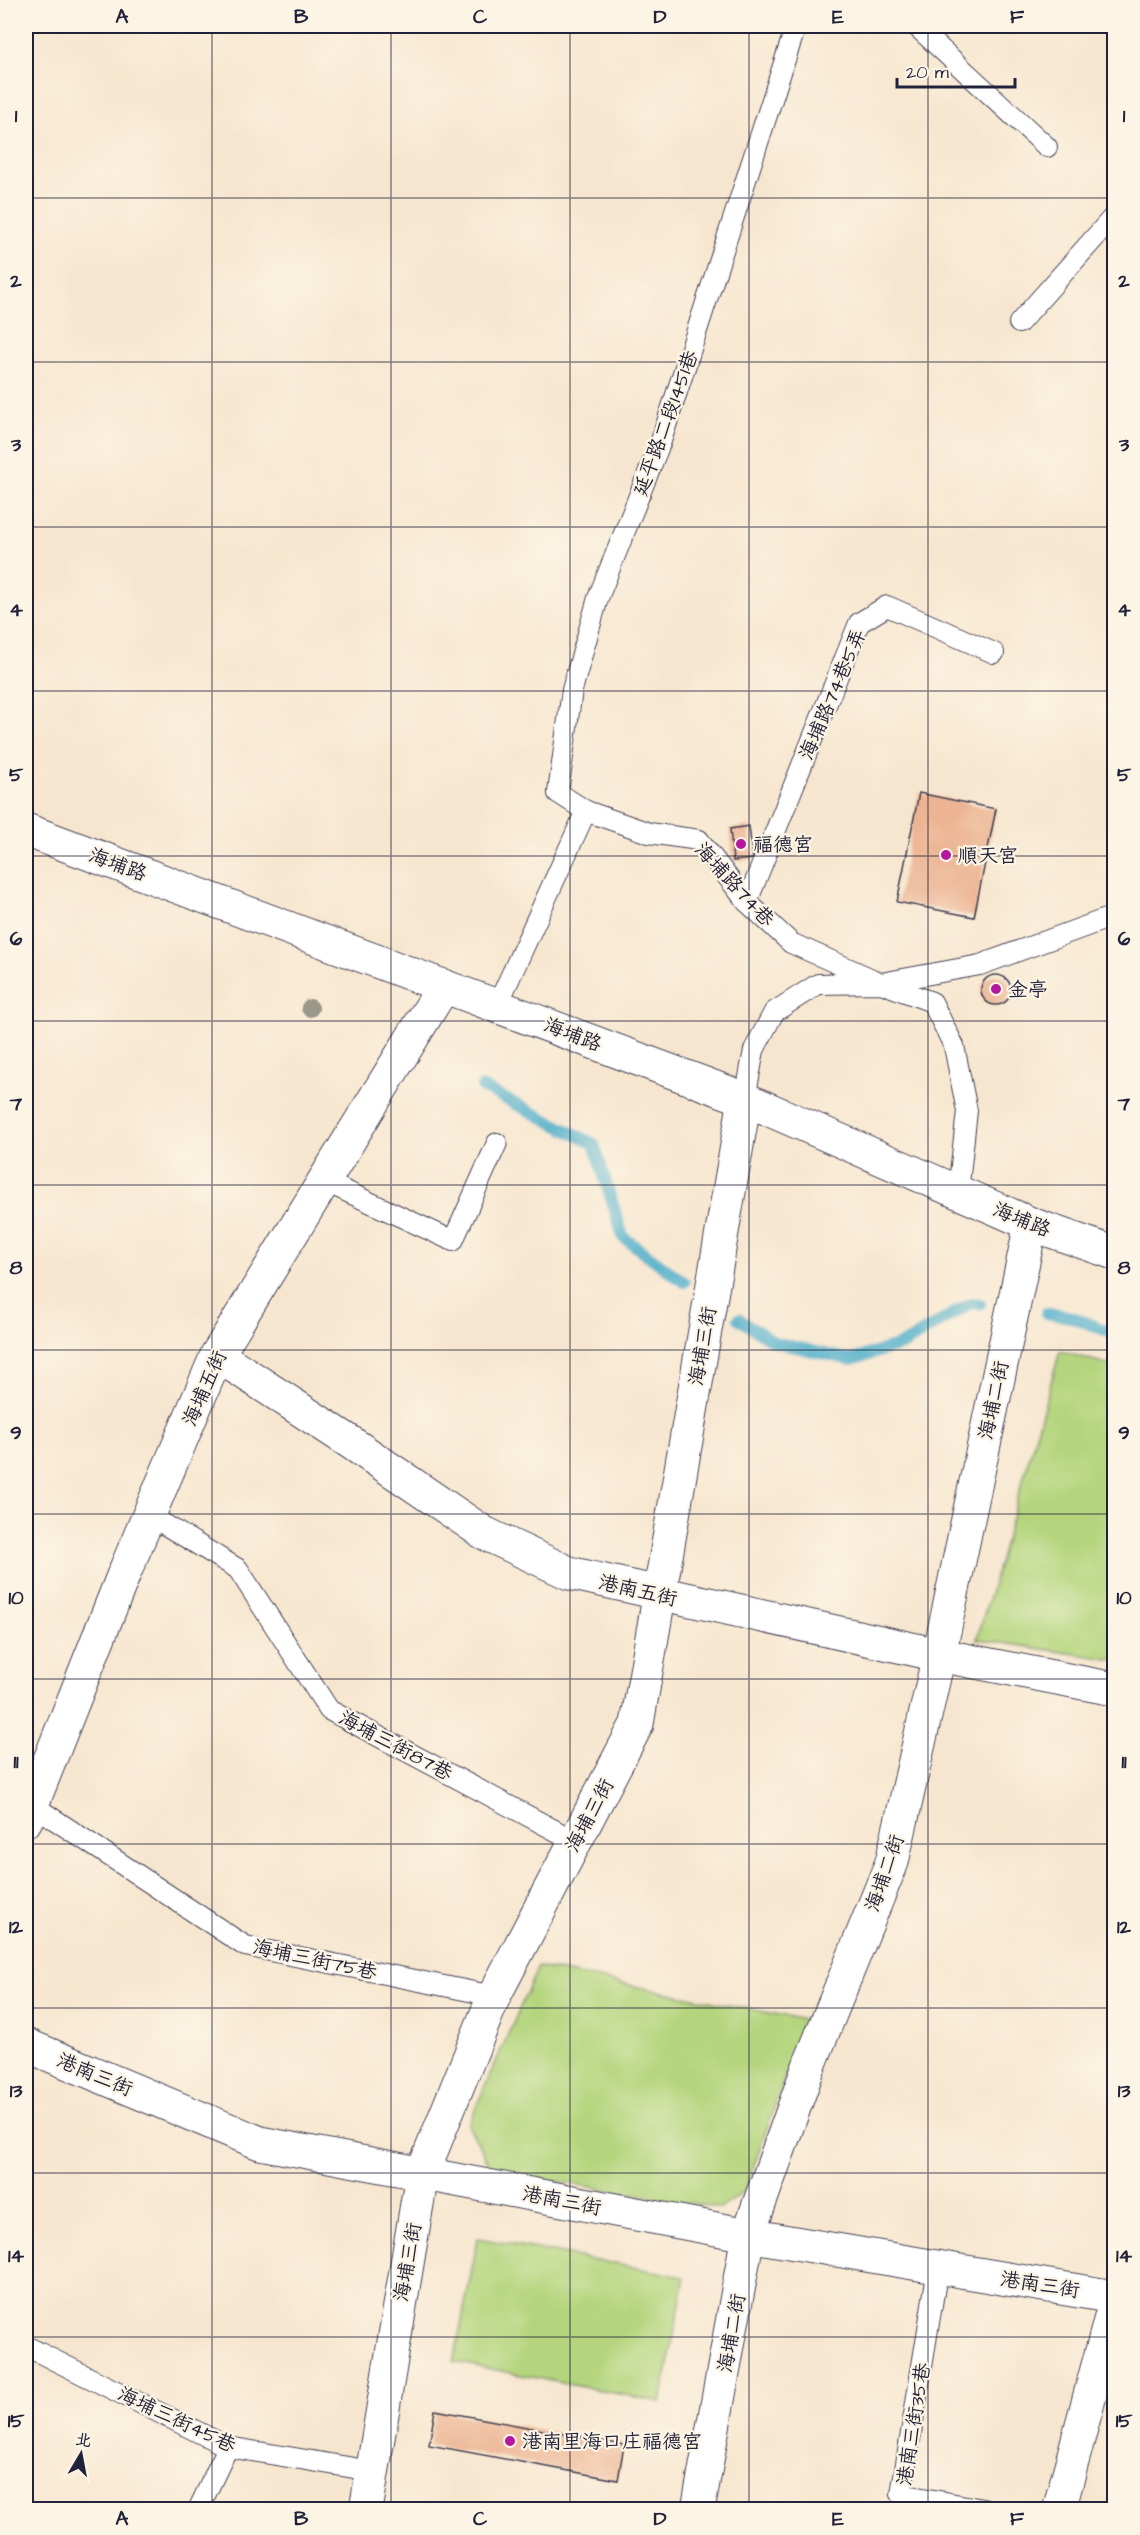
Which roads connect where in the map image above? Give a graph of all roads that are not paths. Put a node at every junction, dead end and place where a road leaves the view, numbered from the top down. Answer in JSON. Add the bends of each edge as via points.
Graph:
{"nodes":[{"id":1,"x":796,"y":26,"type":"edge"},
{"id":2,"x":916,"y":26,"type":"edge"},
{"id":3,"x":1047,"y":147,"type":"dead end"},
{"id":4,"x":1114,"y":216,"type":"edge"},
{"id":5,"x":1019,"y":324,"type":"dead end"},
{"id":6,"x":994,"y":653,"type":"dead end"},
{"id":7,"x":586,"y":811,"type":"junction"},
{"id":8,"x":26,"y":830,"type":"edge"},
{"id":9,"x":747,"y":902,"type":"junction"},
{"id":10,"x":1114,"y":916,"type":"edge"},
{"id":11,"x":881,"y":983,"type":"junction"},
{"id":12,"x":444,"y":986,"type":"junction"},
{"id":13,"x":496,"y":1006,"type":"junction"},
{"id":14,"x":745,"y":1099,"type":"junction"},
{"id":15,"x":497,"y":1143,"type":"dead end"},
{"id":16,"x":324,"y":1181,"type":"junction"},
{"id":17,"x":958,"y":1192,"type":"junction"},
{"id":18,"x":1031,"y":1224,"type":"junction"},
{"id":19,"x":1114,"y":1253,"type":"edge"},
{"id":20,"x":217,"y":1355,"type":"junction"},
{"id":21,"x":149,"y":1515,"type":"junction"},
{"id":22,"x":659,"y":1595,"type":"junction"},
{"id":23,"x":939,"y":1655,"type":"junction"},
{"id":24,"x":1114,"y":1689,"type":"edge"},
{"id":25,"x":28,"y":1812,"type":"edge"},
{"id":26,"x":575,"y":1841,"type":"junction"},
{"id":27,"x":494,"y":1996,"type":"junction"},
{"id":28,"x":26,"y":2045,"type":"edge"},
{"id":29,"x":422,"y":2174,"type":"junction"},
{"id":30,"x":748,"y":2235,"type":"junction"},
{"id":31,"x":938,"y":2268,"type":"junction"},
{"id":32,"x":1114,"y":2297,"type":"edge"},
{"id":33,"x":1114,"y":2306,"type":"edge"},
{"id":34,"x":26,"y":2346,"type":"edge"},
{"id":35,"x":228,"y":2447,"type":"junction"},
{"id":36,"x":372,"y":2471,"type":"junction"},
{"id":37,"x":198,"y":2510,"type":"edge"},
{"id":38,"x":366,"y":2510,"type":"edge"},
{"id":39,"x":698,"y":2510,"type":"edge"},
{"id":40,"x":988,"y":2510,"type":"edge"},
{"id":41,"x":1059,"y":2510,"type":"edge"}],
"edges":[{"from":1,"to":7,"type":"lane","name":"延平路二段1451巷","via":[[661,441],[598,598],[572,690],[558,793]]},
{"from":2,"to":3,"type":"lane"},
{"from":4,"to":5,"type":"lane"},
{"from":6,"to":9,"type":"lane","name":"海埔路74巷5弄","via":[[887,606],[859,623]]},
{"from":7,"to":9,"type":"lane","name":"海埔路74巷","via":[[650,833],[699,840]]},
{"from":7,"to":13,"type":"lane"},
{"from":8,"to":12,"type":"street","name":"海埔路"},
{"from":9,"to":11,"type":"lane","name":"海埔路74巷","via":[[791,943]]},
{"from":10,"to":11,"type":"lane","via":[[980,965]]},
{"from":11,"to":14,"type":"lane","via":[[818,984],[774,1012],[754,1050]]},
{"from":11,"to":17,"type":"lane","name":"海埔路74巷","via":[[932,1002],[954,1046],[967,1112]]},
{"from":12,"to":13,"type":"street","name":"海埔路"},
{"from":12,"to":16,"type":"street","name":"海埔五街"},
{"from":13,"to":14,"type":"street","name":"海埔路"},
{"from":14,"to":17,"type":"street","name":"海埔路"},
{"from":14,"to":22,"type":"street","name":"海埔三街"},
{"from":15,"to":16,"type":"lane","via":[[453,1241]]},
{"from":16,"to":20,"type":"street","name":"海埔五街"},
{"from":17,"to":18,"type":"street","name":"海埔路"},
{"from":18,"to":19,"type":"street","name":"海埔路"},
{"from":18,"to":23,"type":"street","name":"海埔二街"},
{"from":20,"to":21,"type":"street","name":"海埔五街"},
{"from":20,"to":22,"type":"street","name":"港南五街","via":[[484,1533],[569,1574]]},
{"from":21,"to":25,"type":"street","name":"海埔五街"},
{"from":21,"to":26,"type":"lane","name":"海埔三街87巷","via":[[238,1569],[329,1710]]},
{"from":22,"to":23,"type":"street","name":"港南五街"},
{"from":22,"to":26,"type":"street","name":"海埔三街","via":[[637,1724]]},
{"from":23,"to":24,"type":"street","name":"港南五街"},
{"from":23,"to":30,"type":"street","name":"海埔二街","via":[[892,1862],[809,2066]]},
{"from":25,"to":27,"type":"lane","name":"海埔三街75巷","via":[[245,1946]]},
{"from":26,"to":27,"type":"street","name":"海埔三街"},
{"from":27,"to":29,"type":"street","name":"海埔三街"},
{"from":28,"to":29,"type":"street","name":"港南三街","via":[[260,2143]]},
{"from":29,"to":30,"type":"street","name":"港南三街"},
{"from":29,"to":36,"type":"street","name":"海埔三街"},
{"from":30,"to":31,"type":"street","name":"港南三街"},
{"from":30,"to":39,"type":"street","name":"海埔二街"},
{"from":31,"to":32,"type":"street","name":"港南三街"},
{"from":31,"to":40,"type":"lane","name":"港南三街35巷","via":[[901,2494]]},
{"from":33,"to":41,"type":"street"},
{"from":34,"to":35,"type":"lane","name":"海埔三街45巷"},
{"from":35,"to":36,"type":"lane","name":"海埔三街45巷"},
{"from":35,"to":37,"type":"lane"},
{"from":36,"to":38,"type":"street","name":"海埔三街"}]}
